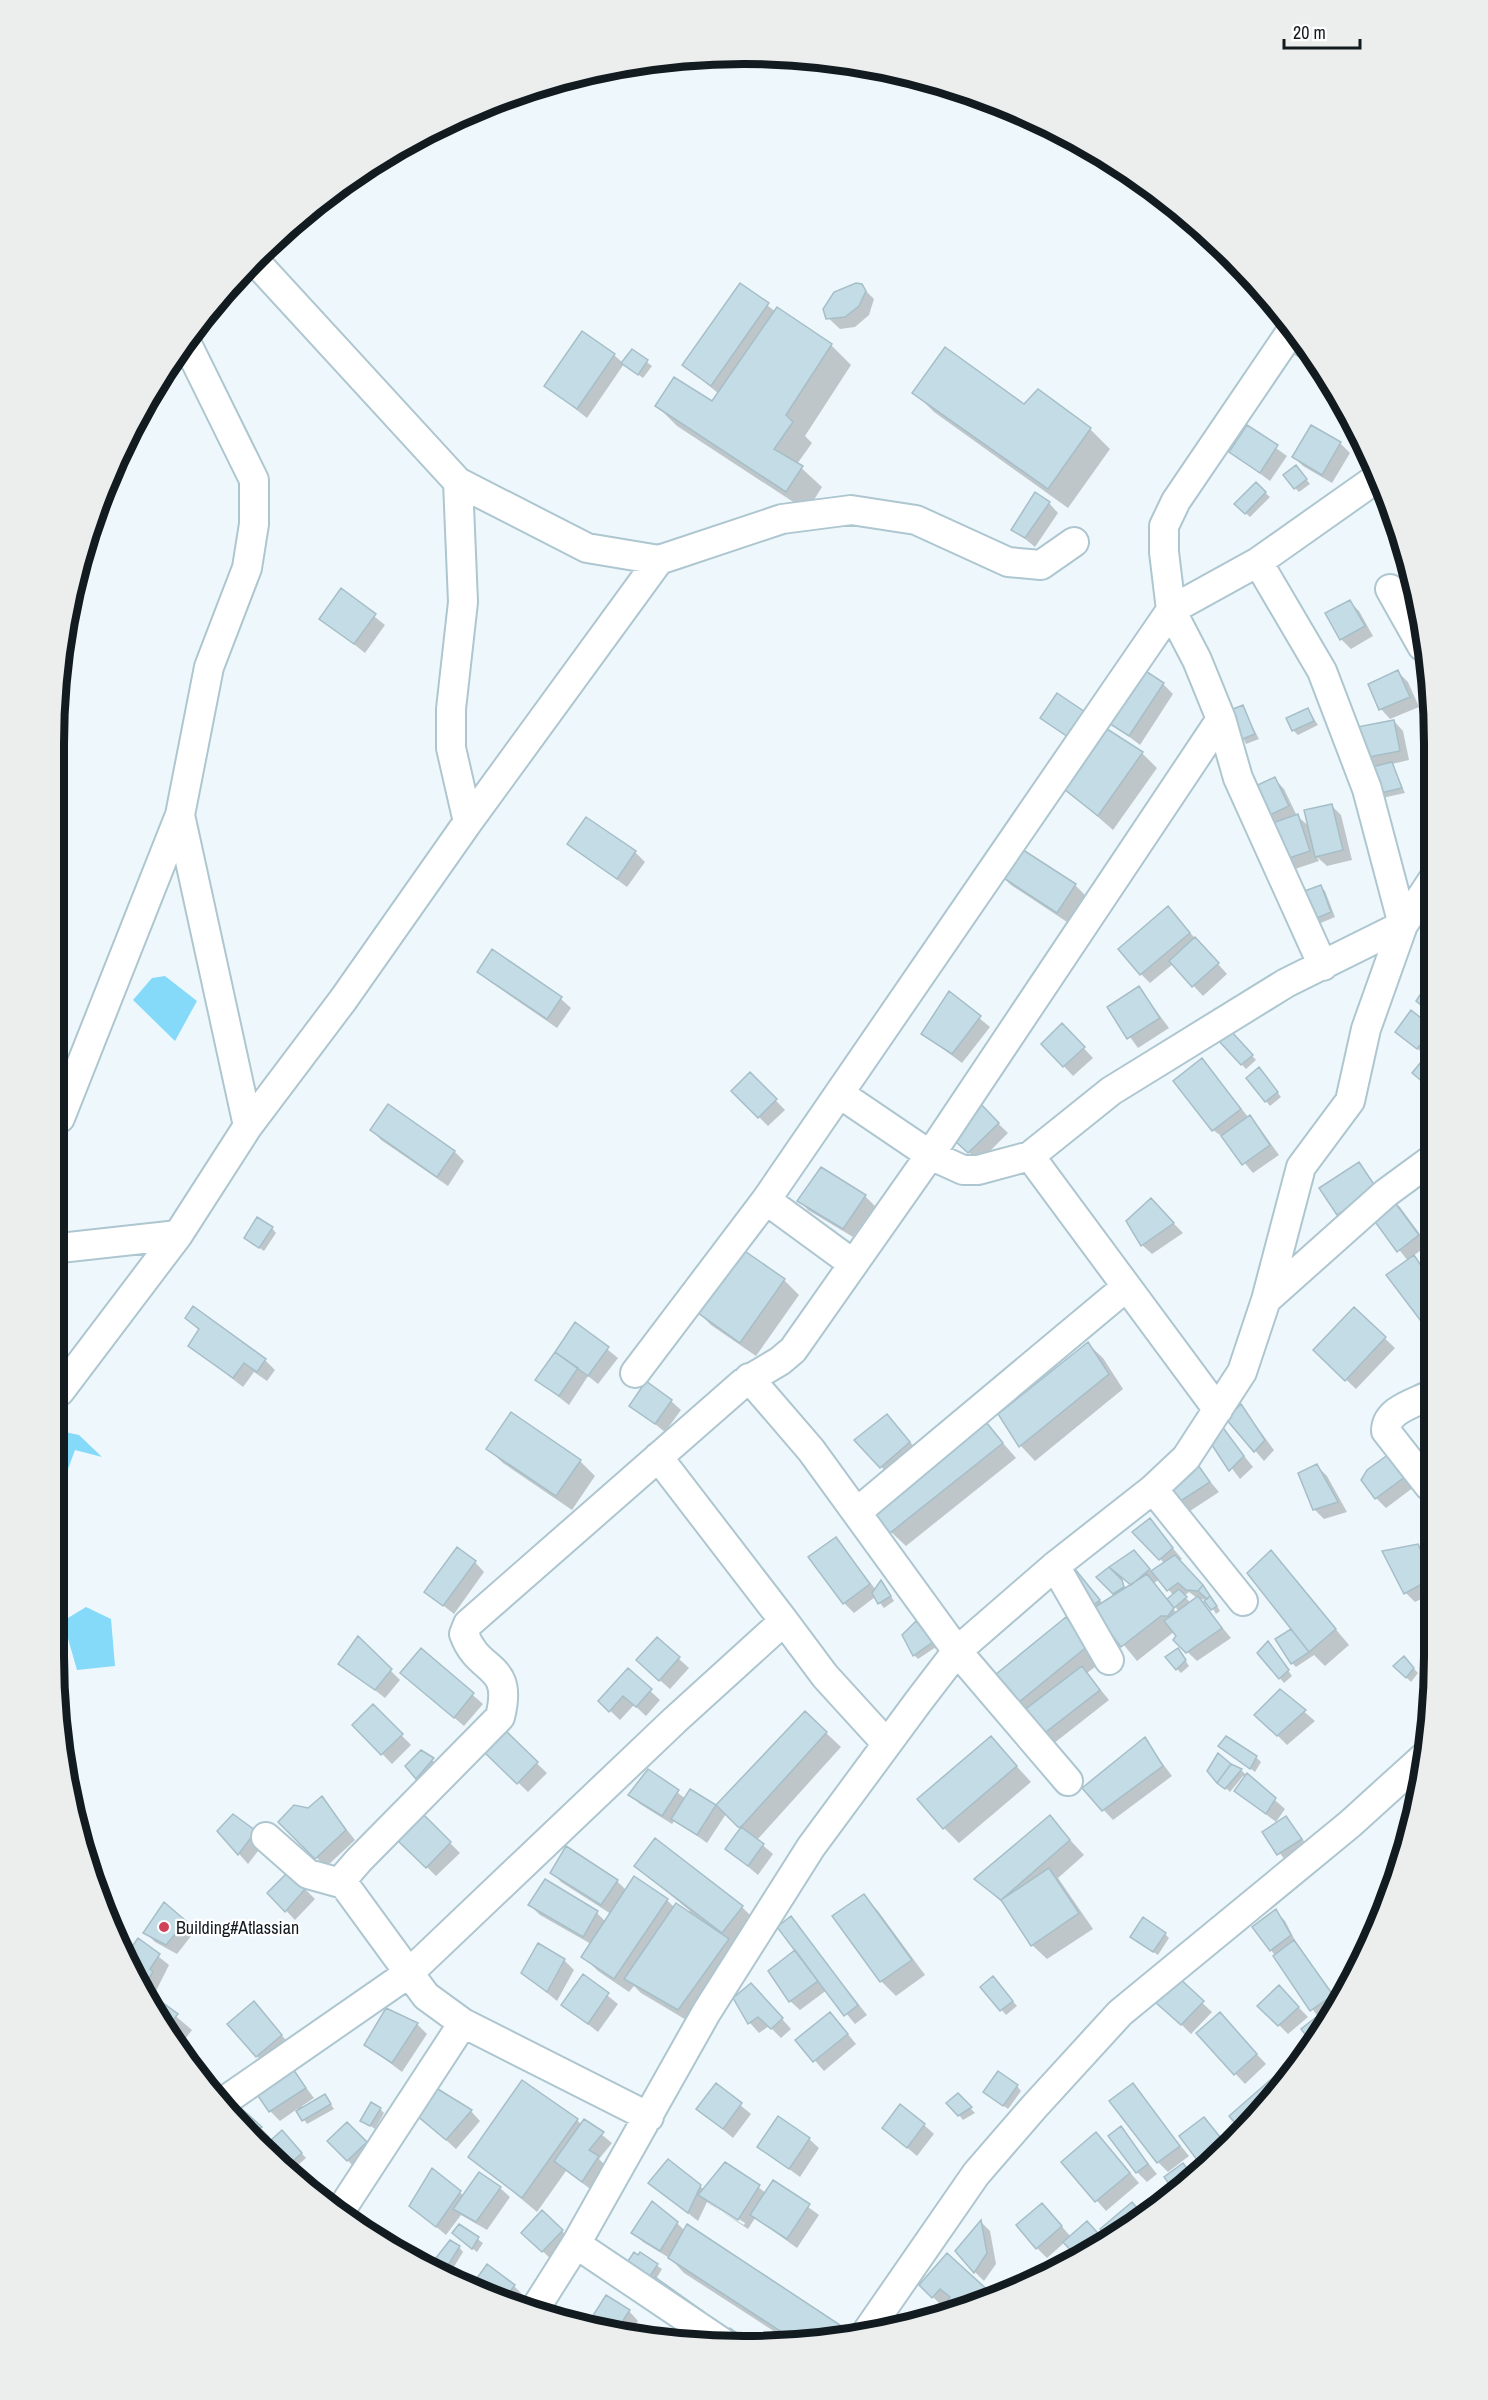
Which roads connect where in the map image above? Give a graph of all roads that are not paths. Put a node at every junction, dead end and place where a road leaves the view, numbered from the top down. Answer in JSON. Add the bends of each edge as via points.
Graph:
{"nodes":[{"id":1,"x":261,"y":267,"type":"edge"},
{"id":2,"x":1288,"y":336,"type":"edge"},
{"id":3,"x":190,"y":351,"type":"edge"},
{"id":4,"x":458,"y":482,"type":"junction"},
{"id":5,"x":1371,"y":482,"type":"edge"},
{"id":6,"x":1074,"y":542,"type":"dead end"},
{"id":7,"x":659,"y":560,"type":"junction"},
{"id":8,"x":1258,"y":562,"type":"junction"},
{"id":9,"x":1390,"y":589,"type":"dead end"},
{"id":10,"x":1171,"y":610,"type":"junction"},
{"id":11,"x":1414,"y":631,"type":"edge"},
{"id":12,"x":1221,"y":719,"type":"junction"},
{"id":13,"x":180,"y":815,"type":"junction"},
{"id":14,"x":468,"y":822,"type":"junction"},
{"id":15,"x":1424,"y":893,"type":"edge"},
{"id":16,"x":1403,"y":925,"type":"junction"},
{"id":17,"x":1323,"y":966,"type":"junction"},
{"id":18,"x":840,"y":1094,"type":"junction"},
{"id":19,"x":64,"y":1108,"type":"edge"},
{"id":20,"x":248,"y":1126,"type":"junction"},
{"id":21,"x":930,"y":1155,"type":"junction"},
{"id":22,"x":1030,"y":1156,"type":"junction"},
{"id":23,"x":1424,"y":1165,"type":"edge"},
{"id":24,"x":766,"y":1200,"type":"junction"},
{"id":25,"x":178,"y":1235,"type":"junction"},
{"id":26,"x":64,"y":1248,"type":"edge"},
{"id":27,"x":852,"y":1263,"type":"junction"},
{"id":28,"x":1125,"y":1288,"type":"junction"},
{"id":29,"x":1266,"y":1300,"type":"junction"},
{"id":30,"x":635,"y":1373,"type":"dead end"},
{"id":31,"x":749,"y":1378,"type":"junction"},
{"id":32,"x":64,"y":1386,"type":"edge"},
{"id":33,"x":1424,"y":1398,"type":"edge"},
{"id":34,"x":1218,"y":1410,"type":"junction"},
{"id":35,"x":658,"y":1457,"type":"junction"},
{"id":36,"x":1424,"y":1480,"type":"edge"},
{"id":37,"x":1153,"y":1489,"type":"junction"},
{"id":38,"x":857,"y":1512,"type":"junction"},
{"id":39,"x":1055,"y":1566,"type":"junction"},
{"id":40,"x":1242,"y":1601,"type":"dead end"},
{"id":41,"x":784,"y":1621,"type":"junction"},
{"id":42,"x":957,"y":1651,"type":"junction"},
{"id":43,"x":1109,"y":1660,"type":"dead end"},
{"id":44,"x":887,"y":1744,"type":"junction"},
{"id":45,"x":1414,"y":1766,"type":"edge"},
{"id":46,"x":1068,"y":1781,"type":"dead end"},
{"id":47,"x":266,"y":1837,"type":"dead end"},
{"id":48,"x":344,"y":1884,"type":"junction"},
{"id":49,"x":409,"y":1973,"type":"junction"},
{"id":50,"x":463,"y":2023,"type":"junction"},
{"id":51,"x":228,"y":2098,"type":"edge"},
{"id":52,"x":649,"y":2117,"type":"junction"},
{"id":53,"x":344,"y":2205,"type":"edge"},
{"id":54,"x":576,"y":2244,"type":"junction"},
{"id":55,"x":539,"y":2303,"type":"edge"},
{"id":56,"x":873,"y":2323,"type":"edge"},
{"id":57,"x":710,"y":2334,"type":"edge"}],
"edges":[{"from":1,"to":4,"type":"street"},
{"from":2,"to":10,"type":"street","via":[[1176,501],[1164,526]]},
{"from":3,"to":13,"type":"street","via":[[254,480],[254,524],[247,568],[209,667]]},
{"from":4,"to":7,"type":"street","via":[[587,548]]},
{"from":4,"to":14,"type":"street","via":[[463,602],[451,709],[451,748]]},
{"from":5,"to":8,"type":"street"},
{"from":6,"to":7,"type":"street","via":[[1041,565],[1008,562],[916,520],[851,510],[782,519]]},
{"from":7,"to":14,"type":"street"},
{"from":8,"to":10,"type":"street"},
{"from":8,"to":16,"type":"street","via":[[1322,671],[1367,789]]},
{"from":9,"to":11,"type":"street"},
{"from":10,"to":12,"type":"street"},
{"from":10,"to":18,"type":"street"},
{"from":12,"to":17,"type":"street","via":[[1238,778]]},
{"from":12,"to":21,"type":"street"},
{"from":13,"to":19,"type":"street"},
{"from":13,"to":20,"type":"street"},
{"from":14,"to":20,"type":"street","via":[[343,1000]]},
{"from":15,"to":16,"type":"street"},
{"from":16,"to":17,"type":"street"},
{"from":16,"to":29,"type":"street","via":[[1366,1029],[1350,1101],[1301,1167]]},
{"from":17,"to":22,"type":"street","via":[[1286,982],[1112,1091]]},
{"from":18,"to":21,"type":"street"},
{"from":18,"to":24,"type":"street"},
{"from":20,"to":25,"type":"street"},
{"from":21,"to":22,"type":"street","via":[[972,1171]]},
{"from":21,"to":27,"type":"street"},
{"from":22,"to":28,"type":"street"},
{"from":23,"to":29,"type":"street","via":[[1386,1193]]},
{"from":24,"to":27,"type":"street"},
{"from":24,"to":30,"type":"street"},
{"from":25,"to":26,"type":"street"},
{"from":25,"to":32,"type":"street"},
{"from":27,"to":31,"type":"street","via":[[793,1350]]},
{"from":28,"to":34,"type":"street"},
{"from":28,"to":38,"type":"street"},
{"from":29,"to":34,"type":"street","via":[[1242,1372]]},
{"from":31,"to":35,"type":"street"},
{"from":31,"to":38,"type":"street","via":[[811,1450]]},
{"from":33,"to":36,"type":"street","via":[[1391,1414],[1386,1422],[1386,1431]]},
{"from":34,"to":37,"type":"street","via":[[1186,1458]]},
{"from":35,"to":41,"type":"street"},
{"from":35,"to":48,"type":"street","via":[[468,1624],[464,1634],[468,1643],[504,1687],[500,1717],[359,1860],[346,1875]]},
{"from":37,"to":39,"type":"street"},
{"from":37,"to":40,"type":"street"},
{"from":38,"to":42,"type":"street"},
{"from":39,"to":42,"type":"street"},
{"from":39,"to":43,"type":"street"},
{"from":41,"to":44,"type":"street","via":[[831,1683]]},
{"from":41,"to":49,"type":"street"},
{"from":42,"to":44,"type":"street"},
{"from":42,"to":46,"type":"street"},
{"from":44,"to":52,"type":"street","via":[[811,1847],[706,2013]]},
{"from":45,"to":56,"type":"street","via":[[1350,1824],[1120,2013],[976,2174]]},
{"from":47,"to":48,"type":"street","via":[[308,1874]]},
{"from":48,"to":49,"type":"street"},
{"from":49,"to":50,"type":"street","via":[[426,1996]]},
{"from":49,"to":51,"type":"street"},
{"from":50,"to":52,"type":"street"},
{"from":50,"to":53,"type":"street"},
{"from":52,"to":54,"type":"street"},
{"from":54,"to":55,"type":"street"},
{"from":54,"to":57,"type":"street"}]}
